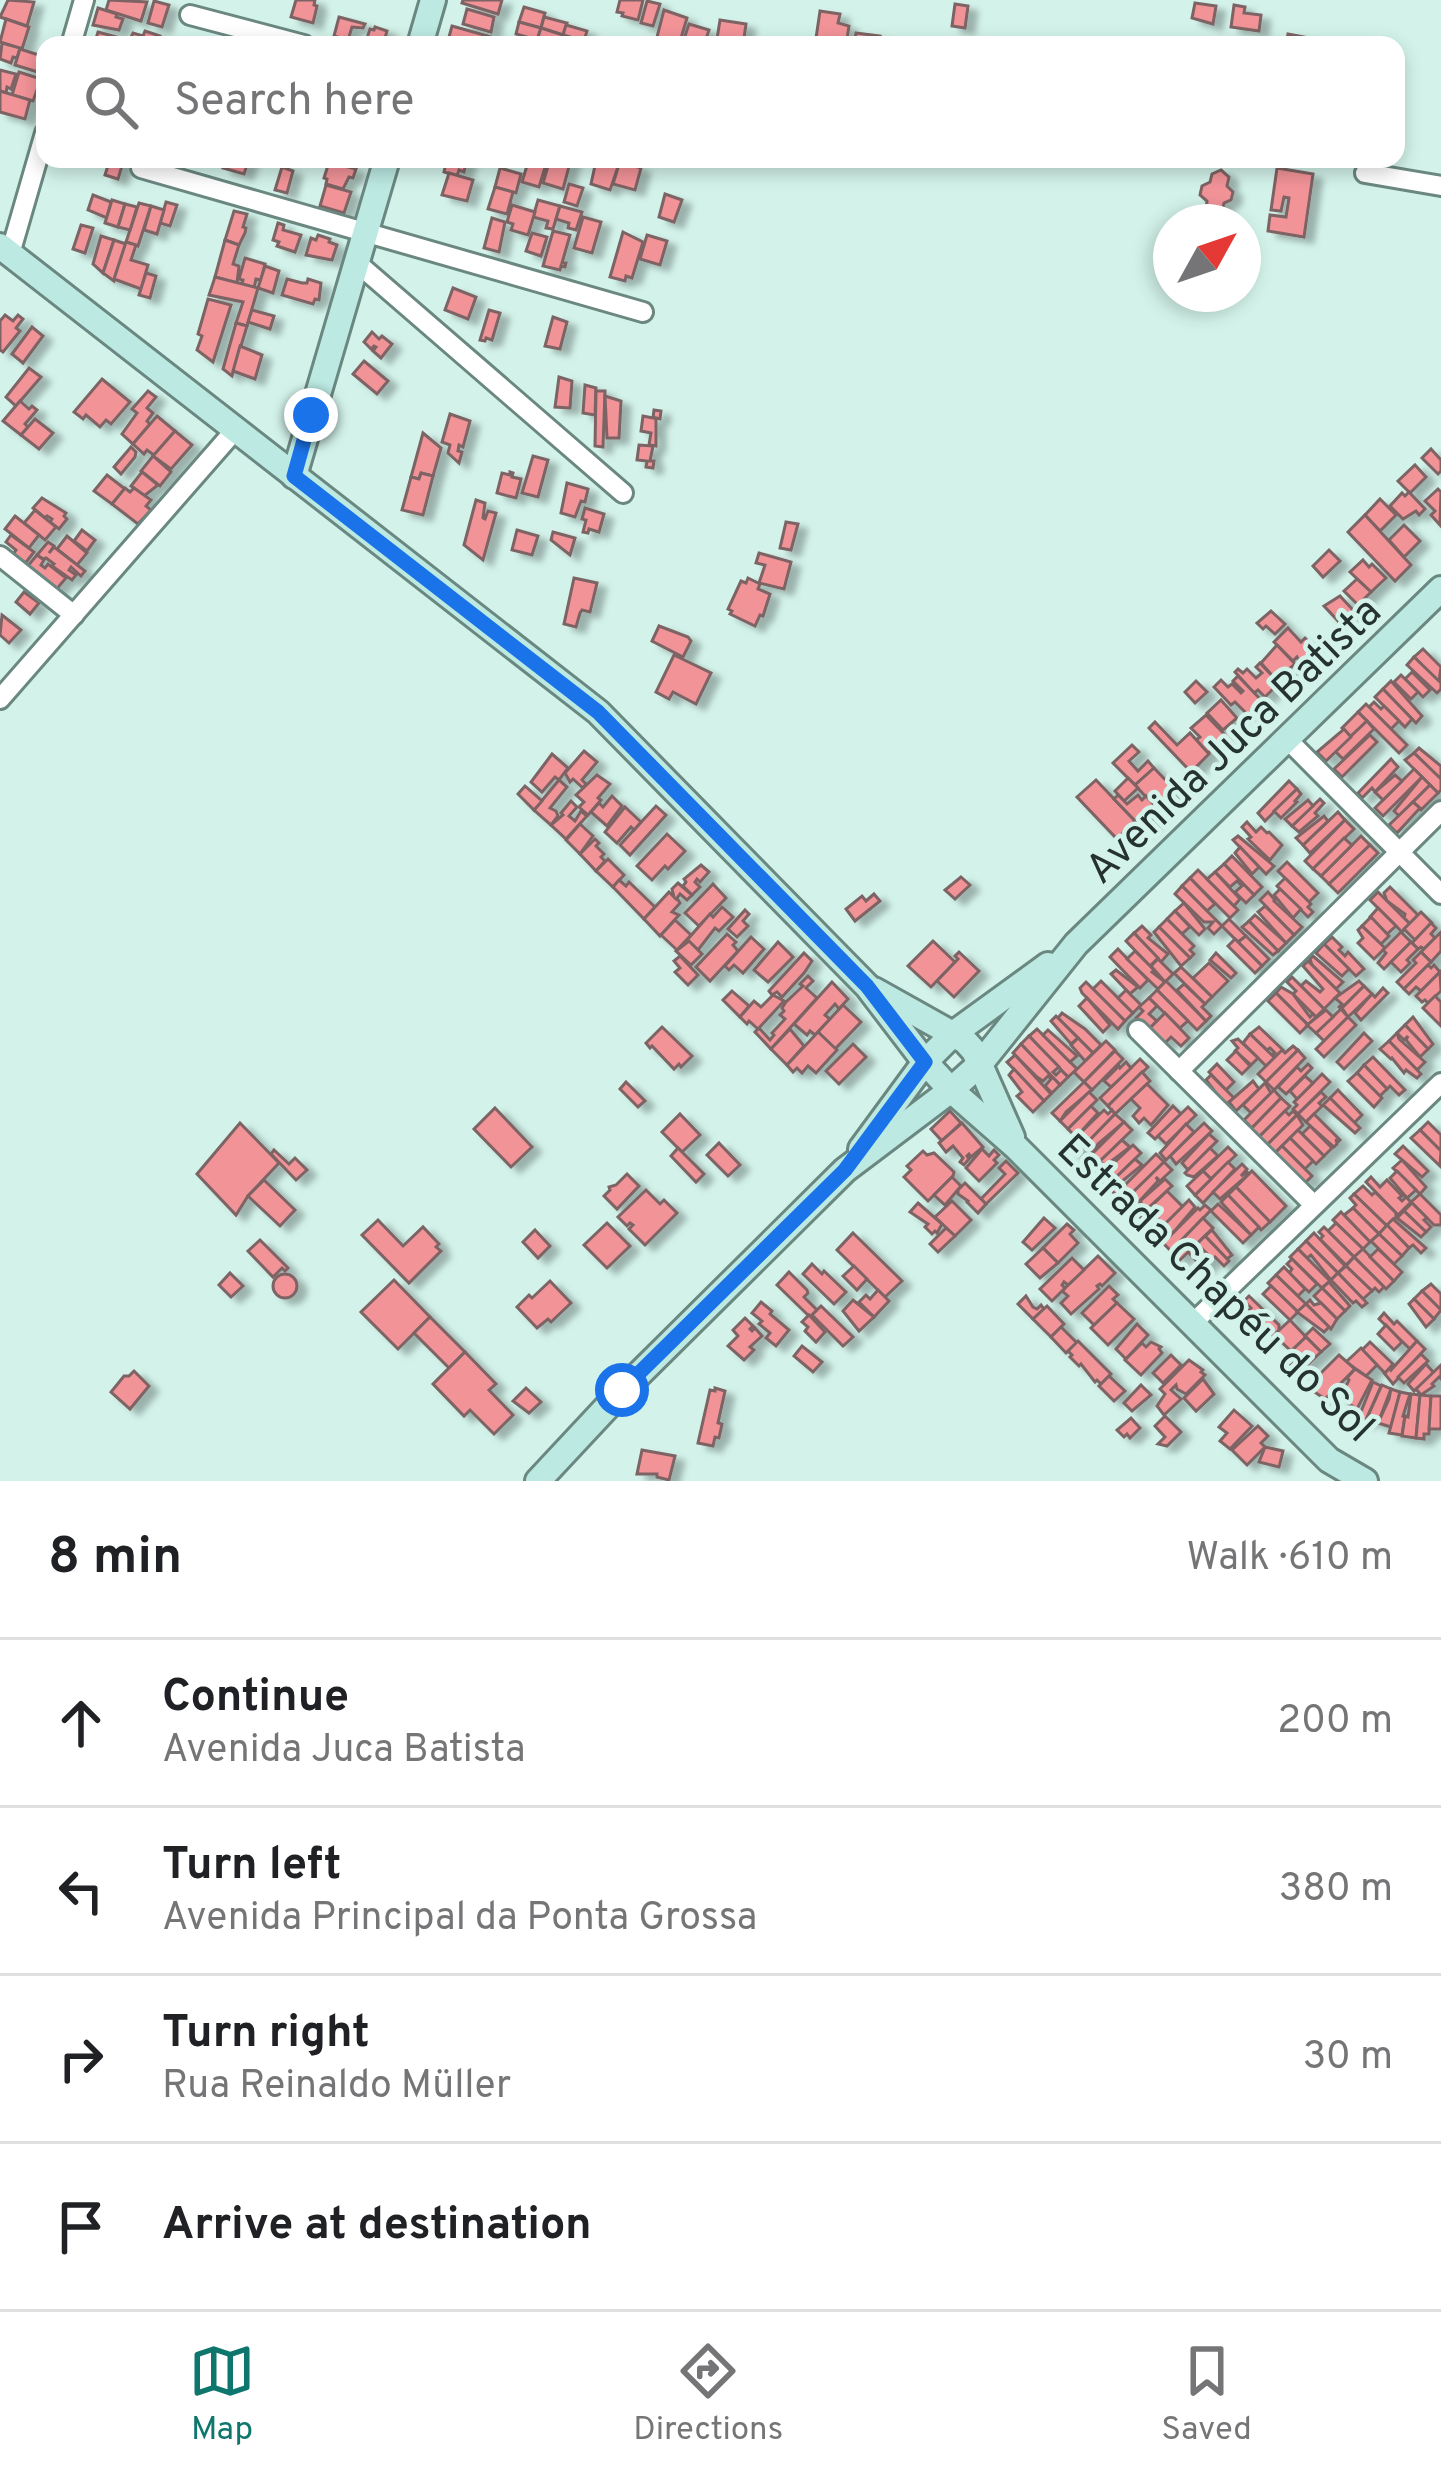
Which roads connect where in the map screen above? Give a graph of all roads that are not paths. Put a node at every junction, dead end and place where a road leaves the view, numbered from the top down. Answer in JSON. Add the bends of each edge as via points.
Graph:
{"nodes":[{"id":1,"x":84,"y":0,"type":"edge"},
{"id":2,"x":433,"y":0,"type":"edge"},
{"id":3,"x":190,"y":15,"type":"dead end"},
{"id":4,"x":73,"y":36,"type":"edge"},
{"id":5,"x":270,"y":36,"type":"edge"},
{"id":6,"x":423,"y":36,"type":"edge"},
{"id":7,"x":36,"y":159,"type":"edge"},
{"id":8,"x":141,"y":168,"type":"dead end"},
{"id":9,"x":384,"y":168,"type":"edge"},
{"id":10,"x":1365,"y":173,"type":"dead end"},
{"id":11,"x":1441,"y":186,"type":"edge"},
{"id":12,"x":365,"y":233,"type":"junction"},
{"id":13,"x":5,"y":250,"type":"edge"},
{"id":14,"x":356,"y":262,"type":"junction"},
{"id":15,"x":643,"y":312,"type":"dead end"},
{"id":16,"x":236,"y":429,"type":"junction"},
{"id":17,"x":294,"y":476,"type":"junction"},
{"id":18,"x":623,"y":494,"type":"dead end"},
{"id":19,"x":0,"y":556,"type":"edge"},
{"id":20,"x":1441,"y":590,"type":"edge"},
{"id":21,"x":74,"y":615,"type":"junction"},
{"id":22,"x":0,"y":699,"type":"edge"},
{"id":23,"x":1287,"y":740,"type":"junction"},
{"id":24,"x":1441,"y":811,"type":"edge"},
{"id":25,"x":1400,"y":852,"type":"junction"},
{"id":26,"x":1441,"y":894,"type":"edge"},
{"id":27,"x":1076,"y":944,"type":"junction"},
{"id":28,"x":867,"y":986,"type":"junction"},
{"id":29,"x":1138,"y":1030,"type":"dead end"},
{"id":30,"x":953,"y":1034,"type":"junction"},
{"id":31,"x":925,"y":1062,"type":"junction"},
{"id":32,"x":980,"y":1064,"type":"junction"},
{"id":33,"x":1179,"y":1071,"type":"junction"},
{"id":34,"x":1441,"y":1083,"type":"edge"},
{"id":35,"x":952,"y":1090,"type":"junction"},
{"id":36,"x":1424,"y":1098,"type":"junction"},
{"id":37,"x":1441,"y":1114,"type":"edge"},
{"id":38,"x":1016,"y":1147,"type":"junction"},
{"id":39,"x":845,"y":1170,"type":"junction"},
{"id":40,"x":1314,"y":1205,"type":"junction"},
{"id":41,"x":1193,"y":1323,"type":"junction"},
{"id":42,"x":538,"y":1481,"type":"edge"},
{"id":43,"x":1365,"y":1481,"type":"edge"}],
"edges":[{"from":1,"to":4,"type":"street"},
{"from":2,"to":6,"type":"main road"},
{"from":3,"to":5,"type":"street"},
{"from":7,"to":13,"type":"street"},
{"from":8,"to":12,"type":"street"},
{"from":9,"to":12,"type":"main road"},
{"from":10,"to":11,"type":"street"},
{"from":12,"to":14,"type":"main road"},
{"from":12,"to":15,"type":"street"},
{"from":13,"to":16,"type":"main road"},
{"from":14,"to":17,"type":"main road"},
{"from":14,"to":18,"type":"street"},
{"from":16,"to":17,"type":"main road"},
{"from":16,"to":21,"type":"street"},
{"from":17,"to":28,"type":"main road","via":[[598,712]]},
{"from":19,"to":21,"type":"street"},
{"from":20,"to":23,"type":"main road","name":"Avenida Juca Batista"},
{"from":21,"to":22,"type":"street"},
{"from":23,"to":25,"type":"street"},
{"from":23,"to":27,"type":"main road","name":"Avenida Juca Batista"},
{"from":24,"to":25,"type":"street"},
{"from":25,"to":26,"type":"street"},
{"from":25,"to":33,"type":"street"},
{"from":27,"to":30,"type":"main road","name":"Avenida Juca Batista"},
{"from":27,"to":32,"type":"main road","name":"Avenida Juca Batista"},
{"from":28,"to":30,"type":"main road","name":"Estrada Chapéu do Sol"},
{"from":28,"to":31,"type":"main road","name":"Estrada Chapéu do Sol"},
{"from":29,"to":33,"type":"street"},
{"from":30,"to":31,"type":"main road","name":"Avenida Juca Batista"},
{"from":30,"to":32,"type":"main road","name":"Estrada Chapéu do Sol"},
{"from":31,"to":35,"type":"main road","name":"Estrada Chapéu do Sol"},
{"from":31,"to":39,"type":"main road","name":"Avenida Juca Batista"},
{"from":32,"to":35,"type":"main road","name":"Avenida Juca Batista"},
{"from":32,"to":38,"type":"main road","name":"Estrada Chapéu do Sol"},
{"from":33,"to":40,"type":"street"},
{"from":34,"to":36,"type":"street"},
{"from":35,"to":38,"type":"main road","name":"Estrada Chapéu do Sol"},
{"from":35,"to":39,"type":"main road","name":"Avenida Juca Batista"},
{"from":36,"to":37,"type":"street"},
{"from":36,"to":40,"type":"street"},
{"from":38,"to":41,"type":"main road","name":"Estrada Chapéu do Sol"},
{"from":39,"to":42,"type":"main road","name":"Avenida Juca Batista"},
{"from":40,"to":41,"type":"street"},
{"from":41,"to":43,"type":"main road","name":"Estrada Chapéu do Sol","via":[[1329,1460]]}]}
